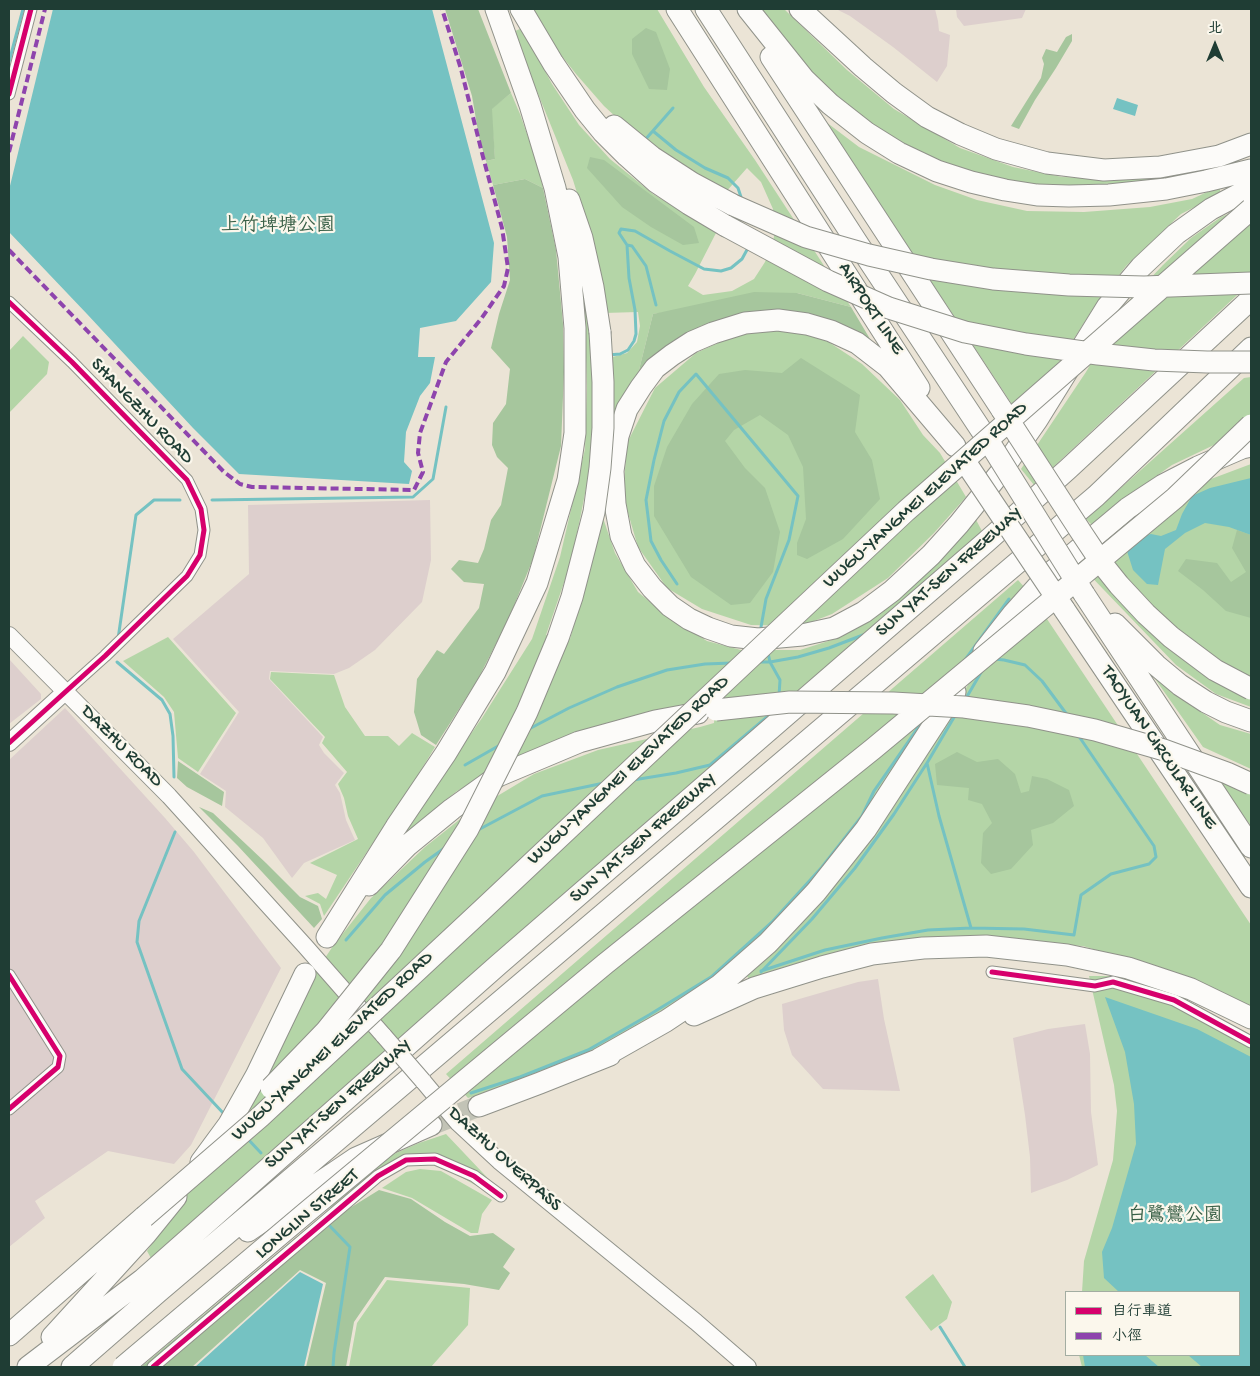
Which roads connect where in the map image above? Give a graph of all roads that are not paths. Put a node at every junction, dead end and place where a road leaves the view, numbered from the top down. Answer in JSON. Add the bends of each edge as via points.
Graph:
{"nodes":[{"id":1,"x":31,"y":9,"type":"edge"},
{"id":2,"x":496,"y":9,"type":"edge"},
{"id":3,"x":521,"y":9,"type":"edge"},
{"id":4,"x":677,"y":9,"type":"edge"},
{"id":5,"x":706,"y":9,"type":"edge"},
{"id":6,"x":740,"y":9,"type":"edge"},
{"id":7,"x":748,"y":9,"type":"edge"},
{"id":8,"x":800,"y":9,"type":"edge"},
{"id":9,"x":553,"y":63,"type":"junction"},
{"id":10,"x":9,"y":94,"type":"edge"},
{"id":11,"x":530,"y":105,"type":"junction"},
{"id":12,"x":1251,"y":144,"type":"edge"},
{"id":13,"x":1251,"y":170,"type":"edge"},
{"id":14,"x":1251,"y":188,"type":"edge"},
{"id":15,"x":1251,"y":209,"type":"edge"},
{"id":16,"x":1251,"y":283,"type":"edge"},
{"id":17,"x":1251,"y":299,"type":"edge"},
{"id":18,"x":9,"y":302,"type":"edge"},
{"id":19,"x":1251,"y":348,"type":"edge"},
{"id":20,"x":1251,"y":362,"type":"edge"},
{"id":21,"x":1251,"y":425,"type":"edge"},
{"id":22,"x":955,"y":446,"type":"junction"},
{"id":23,"x":1251,"y":446,"type":"edge"},
{"id":24,"x":1175,"y":498,"type":"junction"},
{"id":25,"x":1084,"y":594,"type":"junction"},
{"id":26,"x":1064,"y":609,"type":"joint"},
{"id":27,"x":9,"y":635,"type":"edge"},
{"id":28,"x":1251,"y":688,"type":"edge"},
{"id":29,"x":66,"y":691,"type":"junction"},
{"id":30,"x":1251,"y":721,"type":"edge"},
{"id":31,"x":9,"y":743,"type":"edge"},
{"id":32,"x":1251,"y":784,"type":"edge"},
{"id":33,"x":210,"y":841,"type":"joint"},
{"id":34,"x":1251,"y":847,"type":"edge"},
{"id":35,"x":1251,"y":887,"type":"edge"},
{"id":36,"x":339,"y":916,"type":"junction"},
{"id":37,"x":327,"y":937,"type":"dead end"},
{"id":38,"x":992,"y":972,"type":"dead end"},
{"id":39,"x":305,"y":974,"type":"dead end"},
{"id":40,"x":9,"y":975,"type":"edge"},
{"id":41,"x":1251,"y":1018,"type":"edge"},
{"id":42,"x":1251,"y":1042,"type":"edge"},
{"id":43,"x":598,"y":1059,"type":"junction"},
{"id":44,"x":479,"y":1106,"type":"tunnel mouth"},
{"id":45,"x":9,"y":1109,"type":"edge"},
{"id":46,"x":431,"y":1124,"type":"tunnel mouth"},
{"id":47,"x":501,"y":1196,"type":"dead end"},
{"id":48,"x":144,"y":1218,"type":"junction"},
{"id":49,"x":158,"y":1292,"type":"junction"},
{"id":50,"x":9,"y":1335,"type":"edge"},
{"id":51,"x":27,"y":1367,"type":"edge"},
{"id":52,"x":72,"y":1367,"type":"edge"},
{"id":53,"x":123,"y":1367,"type":"edge"},
{"id":54,"x":153,"y":1367,"type":"edge"},
{"id":55,"x":748,"y":1367,"type":"edge"}],
"edges":[{"from":1,"to":10,"type":"street"},
{"from":2,"to":11,"type":"highway"},
{"from":3,"to":9,"type":"highway"},
{"from":4,"to":22,"type":"highway","name":"AIRPORT LINE"},
{"from":5,"to":25,"type":"highway","name":"AIRPORT LINE","bridge":true,"via":[[991,445]]},
{"from":6,"to":28,"type":"highway","bridge":true,"via":[[1103,565],[1171,637],[1215,670]]},
{"from":7,"to":13,"type":"highway","via":[[804,79],[867,133],[937,171],[971,182],[1037,195],[1109,195],[1166,189]]},
{"from":8,"to":12,"type":"highway","via":[[863,67],[927,117],[996,149],[1047,163],[1104,170],[1160,167],[1219,156]]},
{"from":9,"to":16,"type":"highway","bridge":true,"via":[[615,128],[652,156],[732,205],[806,237],[931,269],[993,279],[1125,286]]},
{"from":9,"to":20,"type":"highway","bridge":true,"via":[[603,132],[656,182],[726,226],[828,281],[889,308],[965,332],[1026,344],[1154,360]]},
{"from":11,"to":36,"type":"highway","via":[[555,188],[569,257],[575,328],[575,384],[574,433],[568,480],[537,583],[495,672]]},
{"from":11,"to":48,"type":"highway","bridge":true,"via":[[557,163],[582,238],[600,332],[603,382],[603,428],[594,512],[558,638],[530,704],[468,829],[391,950],[326,1031]]},
{"from":14,"to":22,"type":"highway","via":[[1211,209],[1176,234],[1141,268],[1107,307],[1000,473],[960,524],[892,591],[864,612],[834,628],[802,635],[730,636],[689,619],[670,606],[635,566],[621,536],[613,471],[618,436],[627,409],[655,368],[672,355],[692,342],[745,323],[778,320],[807,324],[857,343],[888,367]]},
{"from":15,"to":48,"type":"highway","name":"WUGU-YANGMEI ELEVATED ROAD","bridge":true,"via":[[906,511],[260,1116]]},
{"from":17,"to":51,"type":"highway","name":"SUN YAT-SEN FREEWAY","via":[[994,536],[498,965],[142,1280]]},
{"from":18,"to":29,"type":"street","name":"SHANGZHU ROAD","via":[[187,480],[201,509],[204,530],[200,555],[187,576]]},
{"from":19,"to":49,"type":"highway","name":"SUN YAT-SEN FREEWAY","via":[[1096,496]]},
{"from":21,"to":24,"type":"highway","bridge":true},
{"from":22,"to":26,"type":"highway","name":"AIRPORT LINE","bridge":true},
{"from":23,"to":24,"type":"highway","bridge":true},
{"from":23,"to":43,"type":"highway","via":[[1163,485],[1128,508],[1048,575],[973,666],[866,829],[816,892],[768,943],[720,985],[666,1021]]},
{"from":24,"to":53,"type":"highway","bridge":true,"via":[[865,755],[605,964]]},
{"from":25,"to":30,"type":"highway","via":[[1180,685],[1206,702]]},
{"from":25,"to":34,"type":"highway","name":"TAOYUAN CIRCULAR LINE"},
{"from":26,"to":35,"type":"highway","name":"TAOYUAN CIRCULAR LINE"},
{"from":27,"to":29,"type":"main road","name":"DAZHU ROAD"},
{"from":29,"to":31,"type":"main road"},
{"from":29,"to":33,"type":"main road","name":"DAZHU ROAD"},
{"from":32,"to":36,"type":"highway","bridge":true,"via":[[1164,750],[1095,730],[973,708],[790,702],[716,710],[655,721],[579,742],[498,776],[408,845]]},
{"from":33,"to":55,"type":"main road","name":"DAZHU OVERPASS","bridge":true,"via":[[458,1122],[499,1161]]},
{"from":36,"to":37,"type":"highway"},
{"from":38,"to":42,"type":"street","via":[[1096,986],[1113,982],[1174,1000]]},
{"from":39,"to":51,"type":"highway","via":[[229,1124],[146,1234]]},
{"from":40,"to":45,"type":"street","via":[[60,1056],[58,1067]]},
{"from":41,"to":43,"type":"highway","via":[[1191,989],[1128,968],[1067,955],[986,946],[923,948],[872,954],[754,988]]},
{"from":43,"to":44,"type":"highway"},
{"from":46,"to":49,"type":"highway","via":[[356,1158]]},
{"from":47,"to":54,"type":"street","name":"LONGLIN STREET","via":[[474,1176],[435,1159],[406,1160],[378,1176]]},
{"from":48,"to":50,"type":"highway","name":"WUGU-YANGMEI ELEVATED ROAD"},
{"from":49,"to":52,"type":"highway","name":"SUN YAT-SEN FREEWAY"}]}
